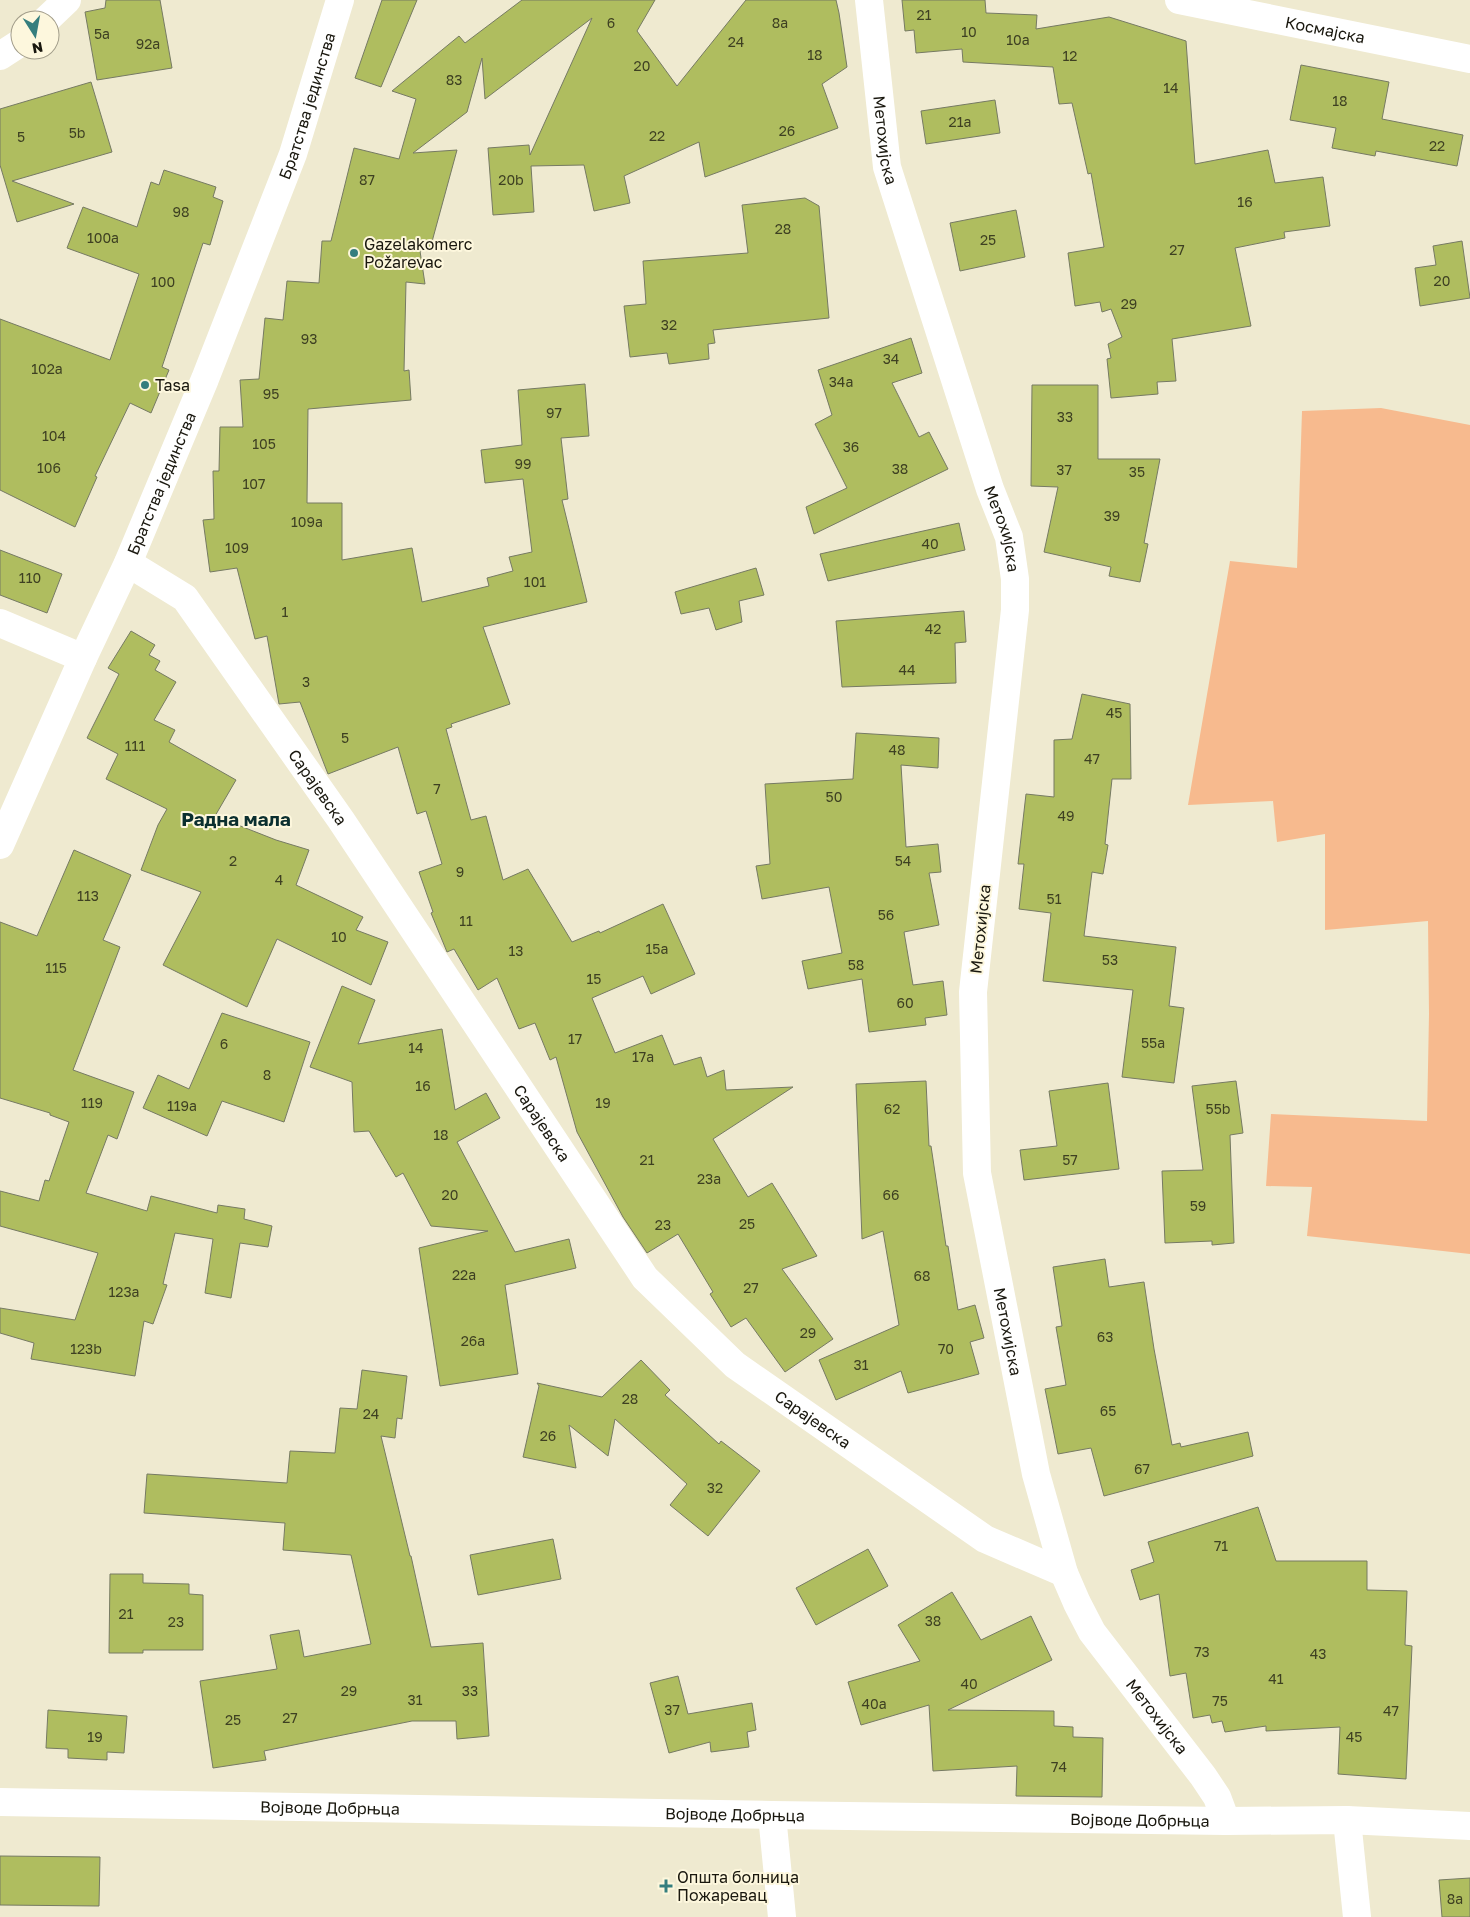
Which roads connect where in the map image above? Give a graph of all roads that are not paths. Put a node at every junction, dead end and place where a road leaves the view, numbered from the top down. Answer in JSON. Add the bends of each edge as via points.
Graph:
{"nodes":[{"id":1,"x":67,"y":0,"type":"edge"},
{"id":2,"x":340,"y":0,"type":"edge"},
{"id":3,"x":868,"y":0,"type":"edge"},
{"id":4,"x":1179,"y":0,"type":"edge"},
{"id":5,"x":56,"y":10,"type":"edge"},
{"id":6,"x":1470,"y":59,"type":"edge"},
{"id":7,"x":128,"y":563,"type":"junction"},
{"id":8,"x":0,"y":623,"type":"edge"},
{"id":9,"x":83,"y":658,"type":"junction"},
{"id":10,"x":0,"y":845,"type":"edge"},
{"id":11,"x":1064,"y":1572,"type":"junction"},
{"id":12,"x":0,"y":1802,"type":"edge"},
{"id":13,"x":772,"y":1815,"type":"junction"},
{"id":14,"x":1347,"y":1820,"type":"junction"},
{"id":15,"x":1226,"y":1821,"type":"junction"},
{"id":16,"x":1470,"y":1826,"type":"edge"},
{"id":17,"x":782,"y":1917,"type":"edge"},
{"id":18,"x":1357,"y":1917,"type":"edge"}],
"edges":[{"from":1,"to":5,"type":"street"},
{"from":2,"to":7,"type":"street","name":"Братства јединства","via":[[293,154],[202,387]]},
{"from":3,"to":11,"type":"street","name":"Метохијска","via":[[888,167],[987,479],[1009,537],[1015,580],[973,992],[977,1172],[1036,1474]]},
{"from":4,"to":6,"type":"street","name":"Космајска"},
{"from":7,"to":9,"type":"street","name":"Братства јединства"},
{"from":7,"to":11,"type":"street","name":"Сарајевска","via":[[185,598],[341,820],[645,1278],[735,1365],[985,1540]]},
{"from":8,"to":9,"type":"street"},
{"from":9,"to":10,"type":"street","name":"Братства јединства"},
{"from":11,"to":15,"type":"street","name":"Метохијска","via":[[1092,1632],[1203,1776]]},
{"from":12,"to":13,"type":"street","name":"Војводе Добрњца"},
{"from":13,"to":15,"type":"street","name":"Војводе Добрњца"},
{"from":13,"to":17,"type":"street"},
{"from":14,"to":15,"type":"street","name":"Војводе Добрњца"},
{"from":14,"to":16,"type":"street","name":"Војводе Добрњца"},
{"from":14,"to":18,"type":"street"}]}
